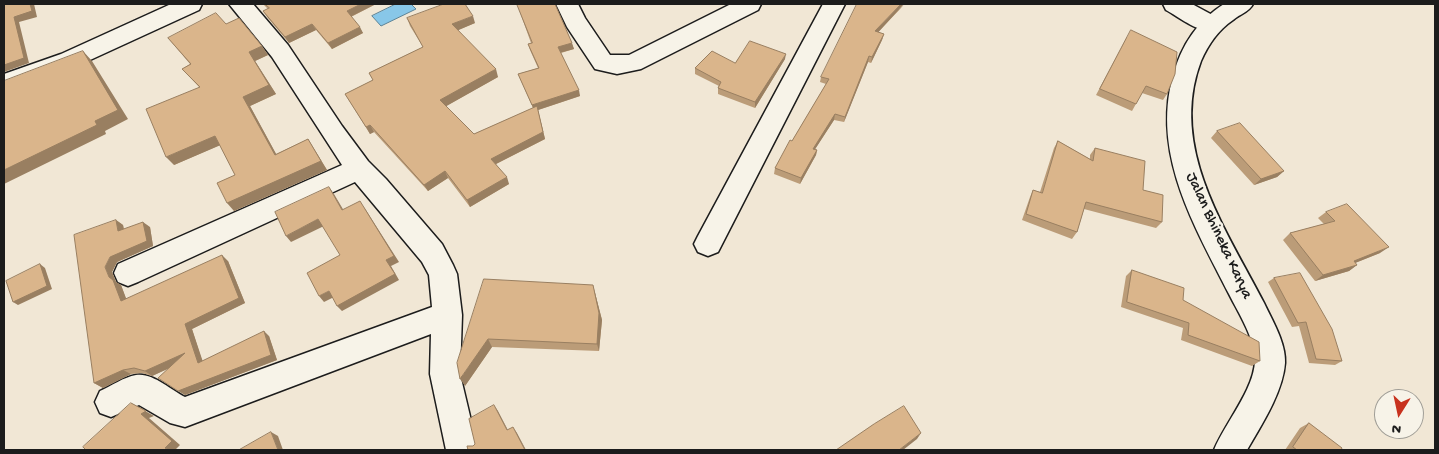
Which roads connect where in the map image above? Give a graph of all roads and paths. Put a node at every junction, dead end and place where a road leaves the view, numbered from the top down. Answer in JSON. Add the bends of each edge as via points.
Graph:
{"nodes":[{"id":1,"x":191,"y":4,"type":"edge"},
{"id":2,"x":240,"y":4,"type":"edge"},
{"id":3,"x":567,"y":4,"type":"edge"},
{"id":4,"x":750,"y":4,"type":"edge"},
{"id":5,"x":834,"y":4,"type":"edge"},
{"id":6,"x":1174,"y":4,"type":"edge"},
{"id":7,"x":1242,"y":4,"type":"edge"},
{"id":8,"x":1210,"y":24,"type":"junction"},
{"id":9,"x":4,"y":83,"type":"edge"},
{"id":10,"x":359,"y":169,"type":"junction"},
{"id":11,"x":708,"y":244,"type":"dead end"},
{"id":12,"x":128,"y":273,"type":"dead end"},
{"id":13,"x":446,"y":315,"type":"junction"},
{"id":14,"x":111,"y":402,"type":"dead end"},
{"id":15,"x":462,"y":450,"type":"edge"},
{"id":16,"x":1230,"y":450,"type":"edge"}],
"edges":[{"from":1,"to":9,"type":"street","via":[[69,60]]},
{"from":2,"to":10,"type":"street","via":[[280,51]]},
{"from":3,"to":4,"type":"street","via":[[603,62],[617,65],[633,63]]},
{"from":5,"to":11,"type":"street"},
{"from":6,"to":8,"type":"street"},
{"from":7,"to":8,"type":"street","name":"Jalan Bhineka Karya"},
{"from":8,"to":16,"type":"street","name":"Jalan Bhineka Karya","via":[[1183,76],[1178,112],[1181,153],[1210,228],[1254,312],[1270,361],[1267,377]]},
{"from":10,"to":12,"type":"street"},
{"from":10,"to":13,"type":"street","via":[[432,253],[443,274]]},
{"from":13,"to":14,"type":"street","via":[[185,412],[143,390],[135,390]]},
{"from":13,"to":15,"type":"street","via":[[445,374]]}]}
